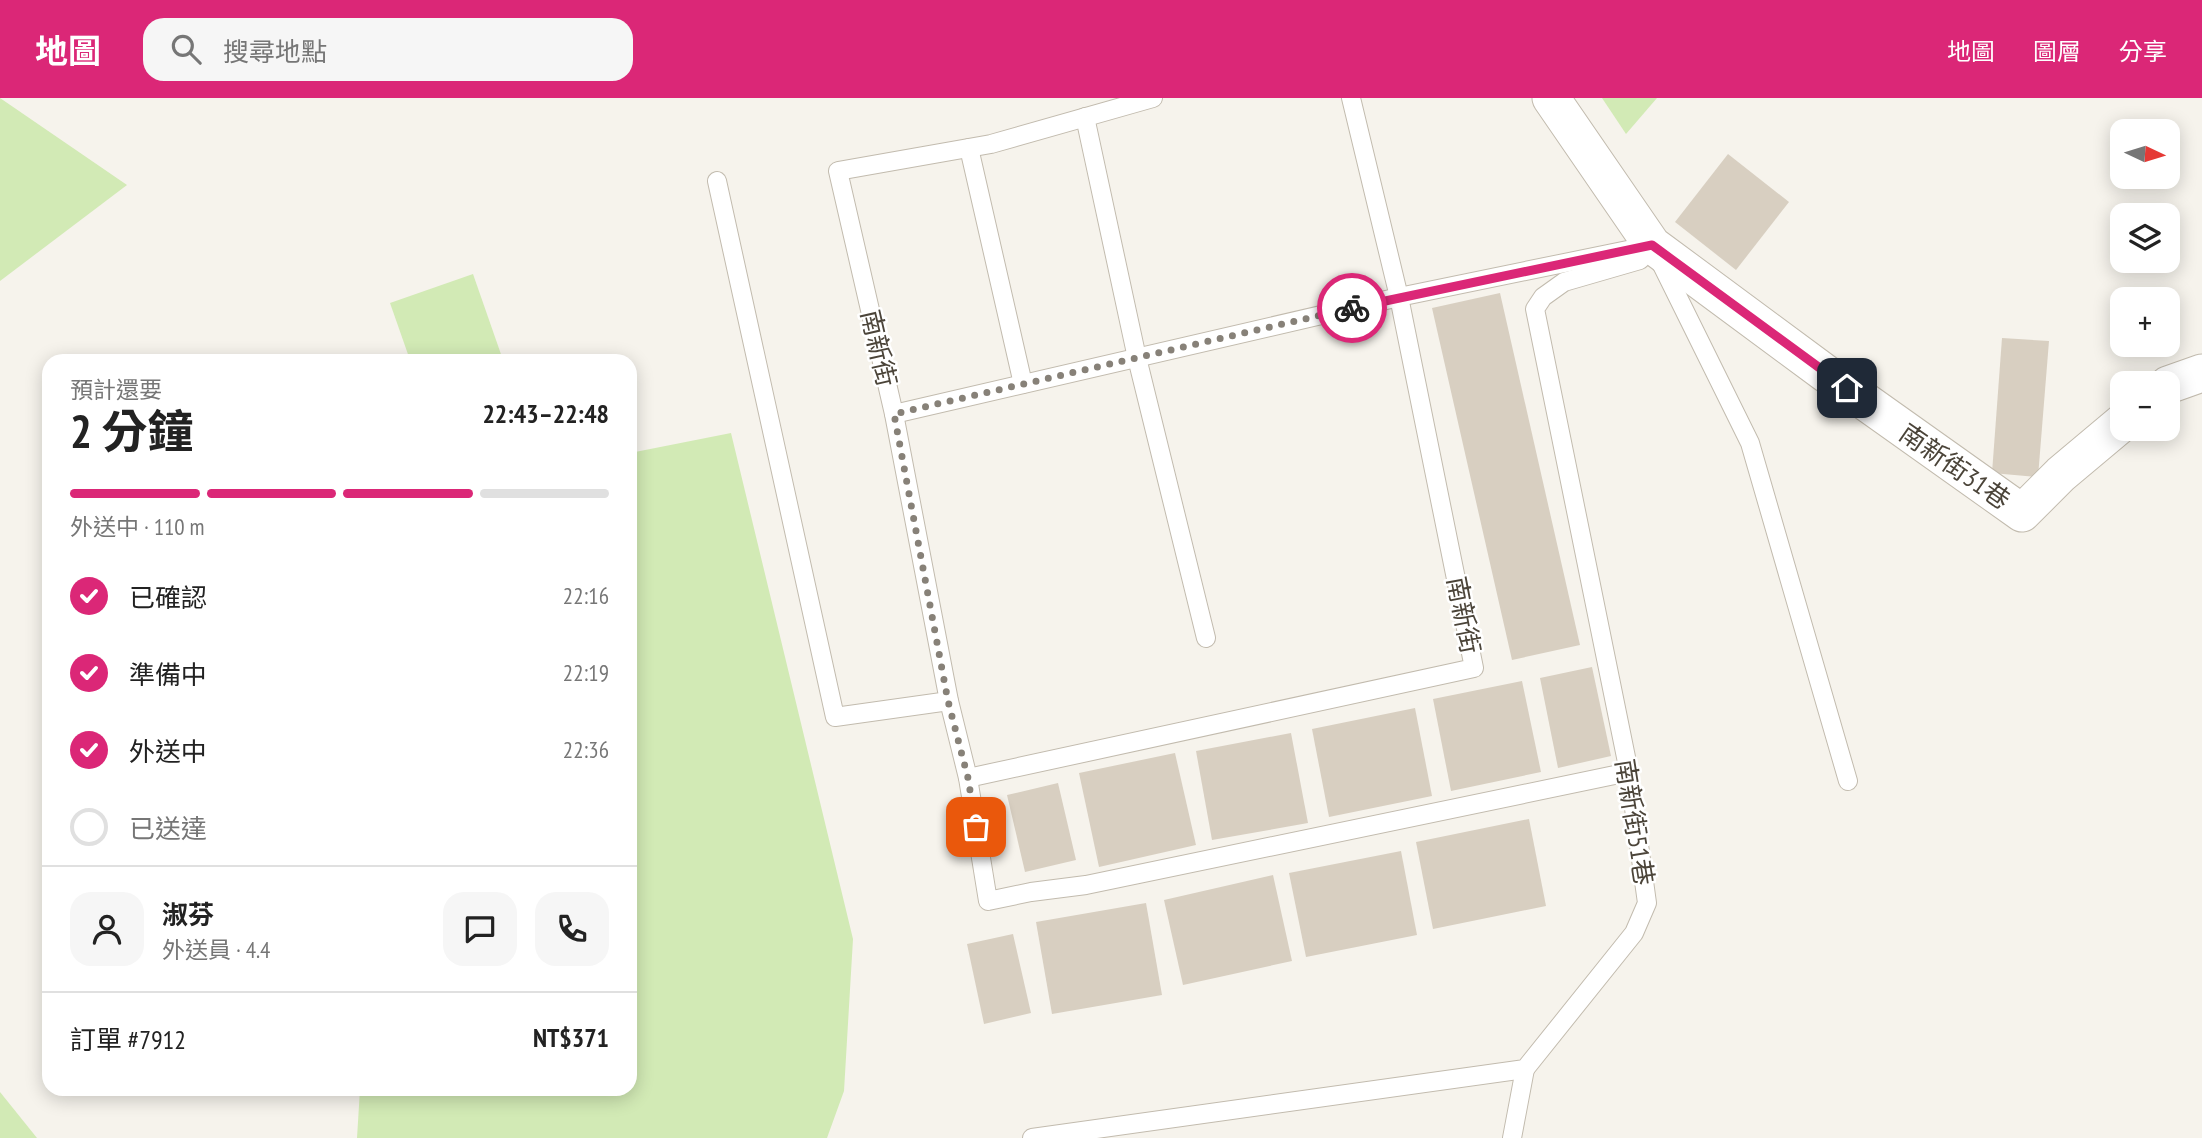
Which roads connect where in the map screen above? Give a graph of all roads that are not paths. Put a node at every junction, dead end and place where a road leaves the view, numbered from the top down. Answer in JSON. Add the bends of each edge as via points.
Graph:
{"nodes":[{"id":1,"x":1153,"y":98,"type":"edge"},
{"id":2,"x":1351,"y":98,"type":"edge"},
{"id":3,"x":1551,"y":98,"type":"edge"},
{"id":4,"x":1085,"y":117,"type":"junction"},
{"id":5,"x":969,"y":148,"type":"junction"},
{"id":6,"x":716,"y":181,"type":"dead end"},
{"id":7,"x":1652,"y":245,"type":"junction"},
{"id":8,"x":1399,"y":297,"type":"junction"},
{"id":9,"x":1137,"y":358,"type":"junction"},
{"id":10,"x":2202,"y":373,"type":"edge"},
{"id":11,"x":2180,"y":381,"type":"edge"},
{"id":12,"x":1023,"y":384,"type":"junction"},
{"id":13,"x":894,"y":414,"type":"junction"},
{"id":14,"x":2110,"y":433,"type":"edge"},
{"id":15,"x":1206,"y":638,"type":"dead end"},
{"id":16,"x":948,"y":701,"type":"junction"},
{"id":17,"x":1629,"y":772,"type":"junction"},
{"id":18,"x":968,"y":778,"type":"junction"},
{"id":19,"x":1848,"y":781,"type":"dead end"},
{"id":20,"x":1525,"y":1069,"type":"junction"},
{"id":21,"x":1032,"y":1138,"type":"edge"},
{"id":22,"x":1511,"y":1138,"type":"edge"}],
"edges":[{"from":1,"to":4,"type":"lane","name":"南新街"},
{"from":2,"to":8,"type":"lane","name":"南新街"},
{"from":3,"to":7,"type":"street","name":"南新街31巷"},
{"from":4,"to":5,"type":"lane","name":"南新街"},
{"from":4,"to":9,"type":"lane"},
{"from":5,"to":12,"type":"lane"},
{"from":5,"to":13,"type":"lane","name":"南新街","via":[[838,172]]},
{"from":6,"to":16,"type":"lane","via":[[835,717]]},
{"from":7,"to":8,"type":"lane"},
{"from":7,"to":14,"type":"street","name":"南新街31巷","via":[[2022,513]]},
{"from":7,"to":17,"type":"lane","name":"南新街51巷","via":[[1640,260],[1564,282],[1535,309]]},
{"from":7,"to":19,"type":"lane","via":[[1750,443]]},
{"from":8,"to":9,"type":"lane"},
{"from":8,"to":18,"type":"lane","name":"南新街","via":[[1474,667]]},
{"from":9,"to":12,"type":"lane"},
{"from":9,"to":15,"type":"lane"},
{"from":10,"to":11,"type":"street"},
{"from":12,"to":13,"type":"lane"},
{"from":13,"to":16,"type":"lane","name":"南新街"},
{"from":16,"to":18,"type":"lane","name":"南新街"},
{"from":17,"to":18,"type":"lane","name":"南新街","via":[[1086,885],[988,901]]},
{"from":17,"to":20,"type":"lane","name":"南新街51巷","via":[[1647,903],[1634,933]]},
{"from":20,"to":21,"type":"lane"},
{"from":20,"to":22,"type":"lane"}]}
